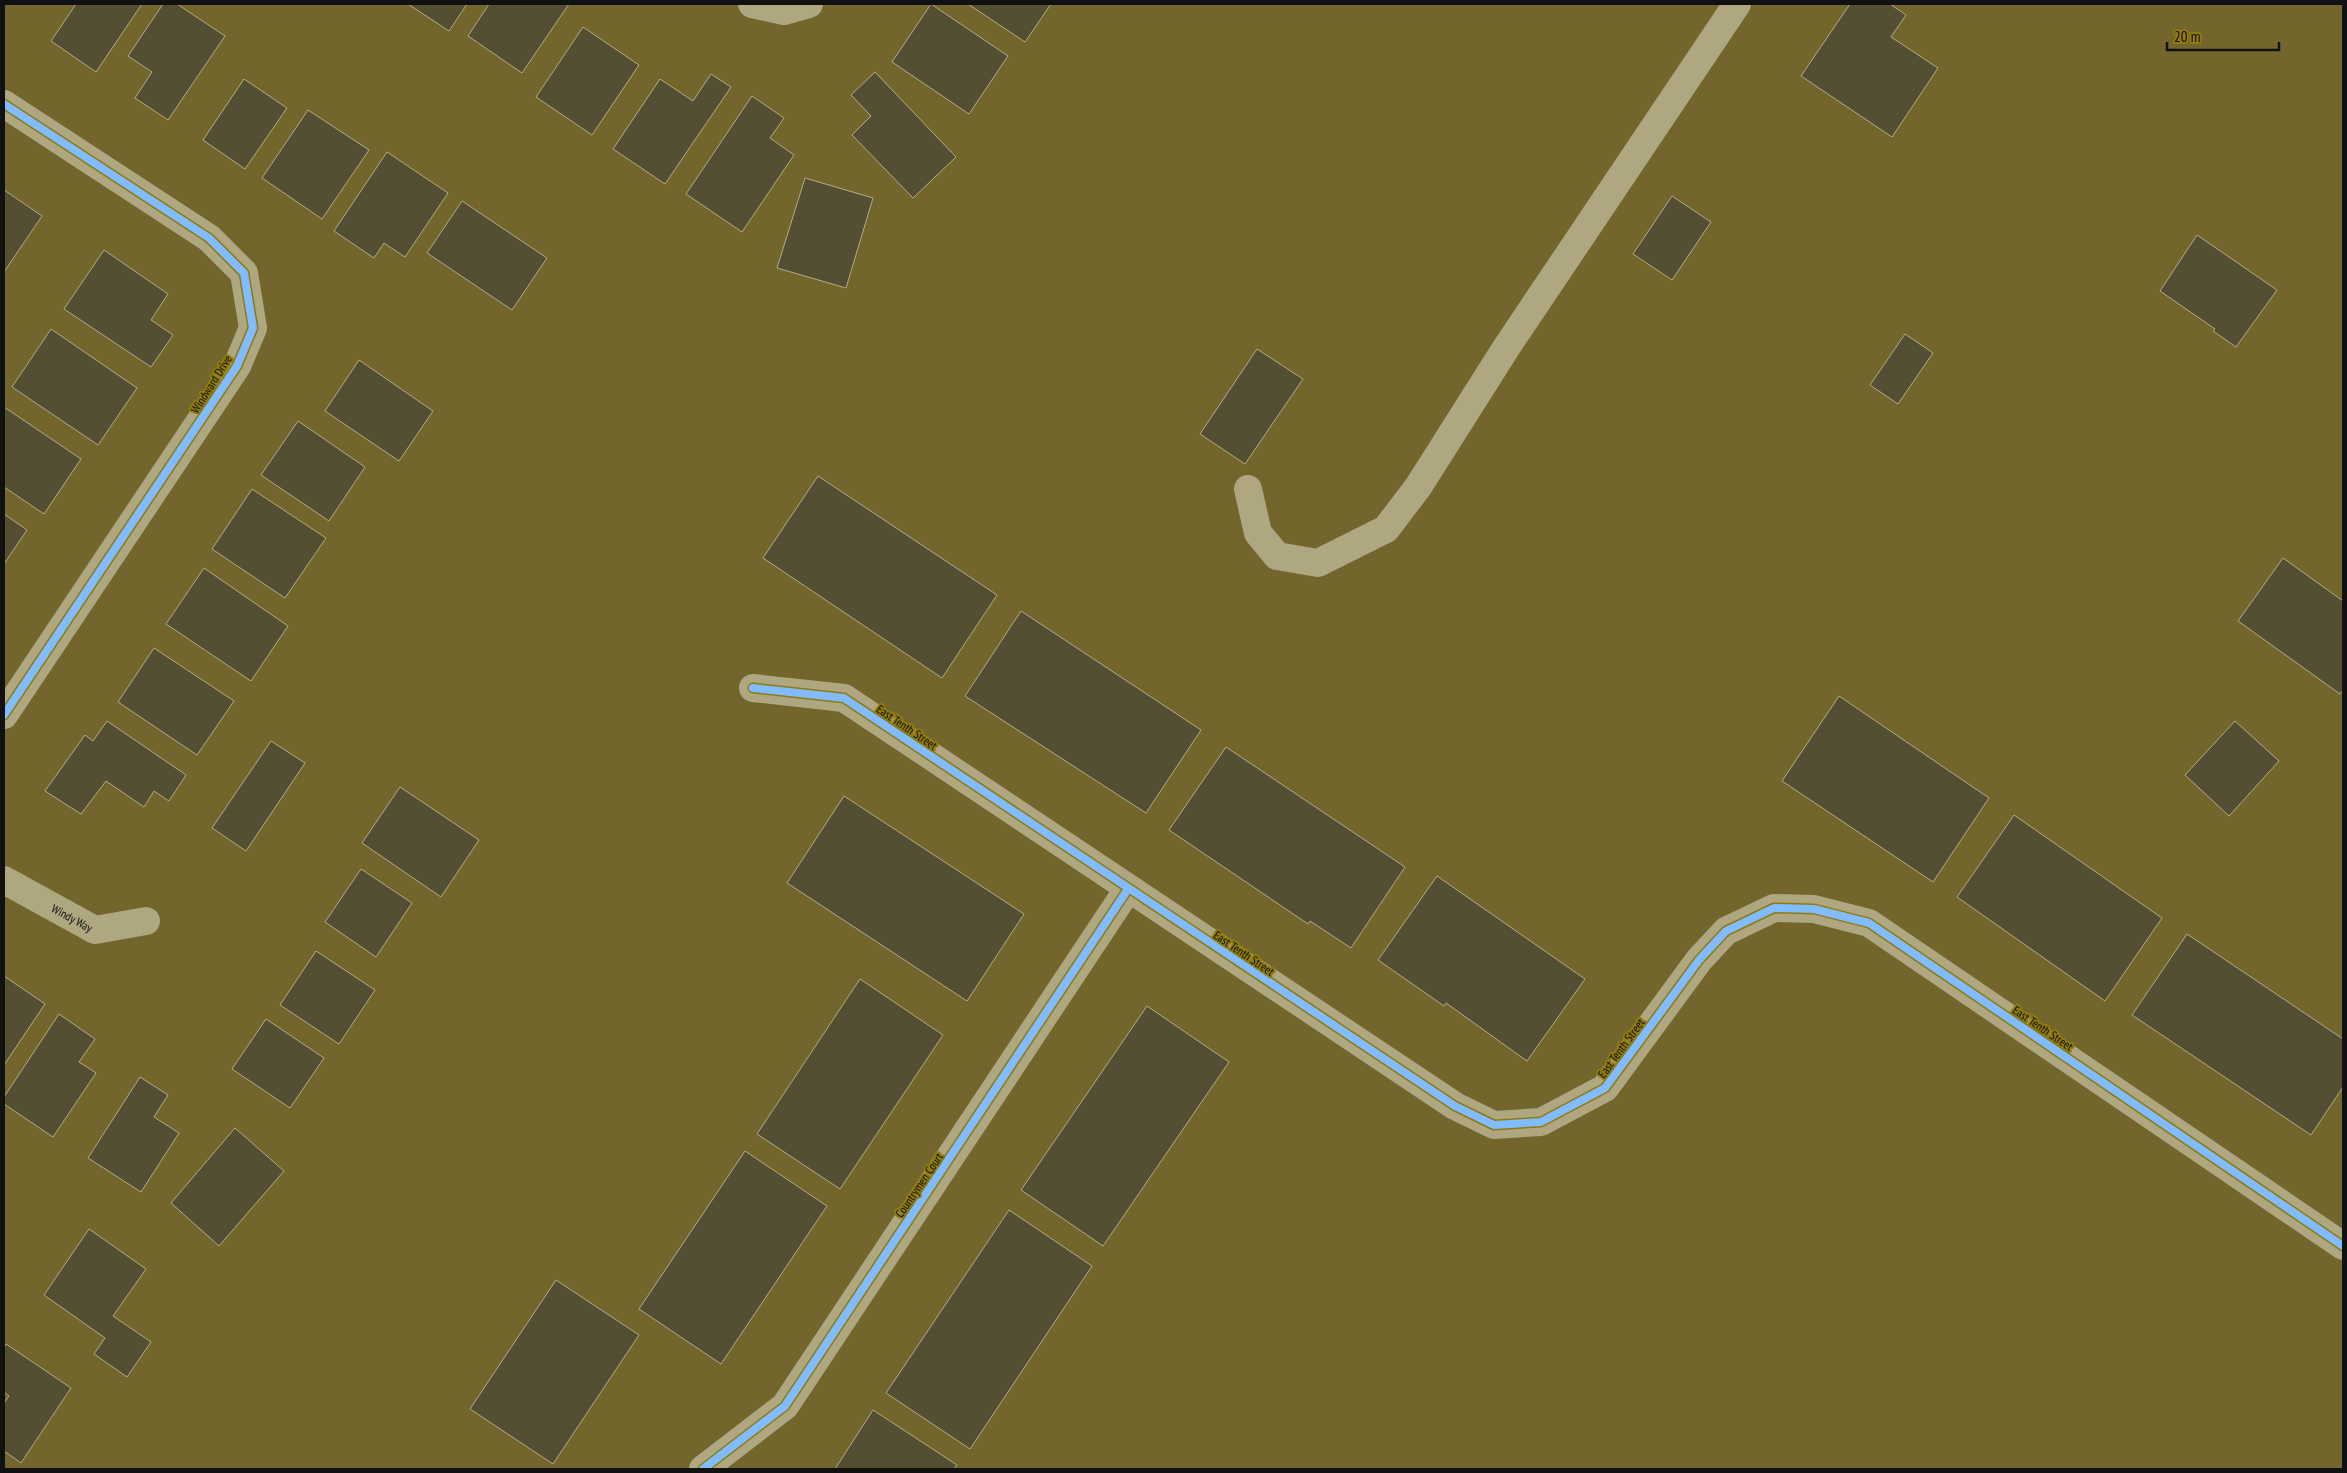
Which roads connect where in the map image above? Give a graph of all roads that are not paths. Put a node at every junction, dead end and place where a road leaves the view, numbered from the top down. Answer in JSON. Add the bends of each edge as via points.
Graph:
{"nodes":[{"id":1,"x":752,"y":4,"type":"edge"},
{"id":2,"x":809,"y":4,"type":"edge"},
{"id":3,"x":1737,"y":4,"type":"edge"},
{"id":4,"x":4,"y":104,"type":"edge"},
{"id":5,"x":1248,"y":489,"type":"dead end"},
{"id":6,"x":753,"y":688,"type":"dead end"},
{"id":7,"x":4,"y":715,"type":"edge"},
{"id":8,"x":4,"y":880,"type":"edge"},
{"id":9,"x":1128,"y":889,"type":"junction"},
{"id":10,"x":146,"y":921,"type":"dead end"},
{"id":11,"x":2343,"y":1246,"type":"edge"},
{"id":12,"x":703,"y":1469,"type":"edge"}],
"edges":[{"from":1,"to":2,"type":"street","via":[[784,11]]},
{"from":3,"to":5,"type":"street","via":[[1506,348],[1418,487],[1386,529],[1318,564],[1277,556],[1258,533]]},
{"from":4,"to":7,"type":"street","name":"Windward Drive","via":[[209,238],[244,274],[253,328],[237,366]]},
{"from":6,"to":9,"type":"street","name":"East Tenth Street","via":[[844,698]]},
{"from":8,"to":10,"type":"street","name":"Windy Way","via":[[95,930]]},
{"from":9,"to":11,"type":"street","name":"East Tenth Street","via":[[1455,1106],[1494,1125],[1541,1122],[1605,1088],[1699,960],[1726,932],[1774,908],[1814,910],[1869,923]]},
{"from":9,"to":12,"type":"street","name":"Countrymen Court","via":[[785,1406]]}]}
